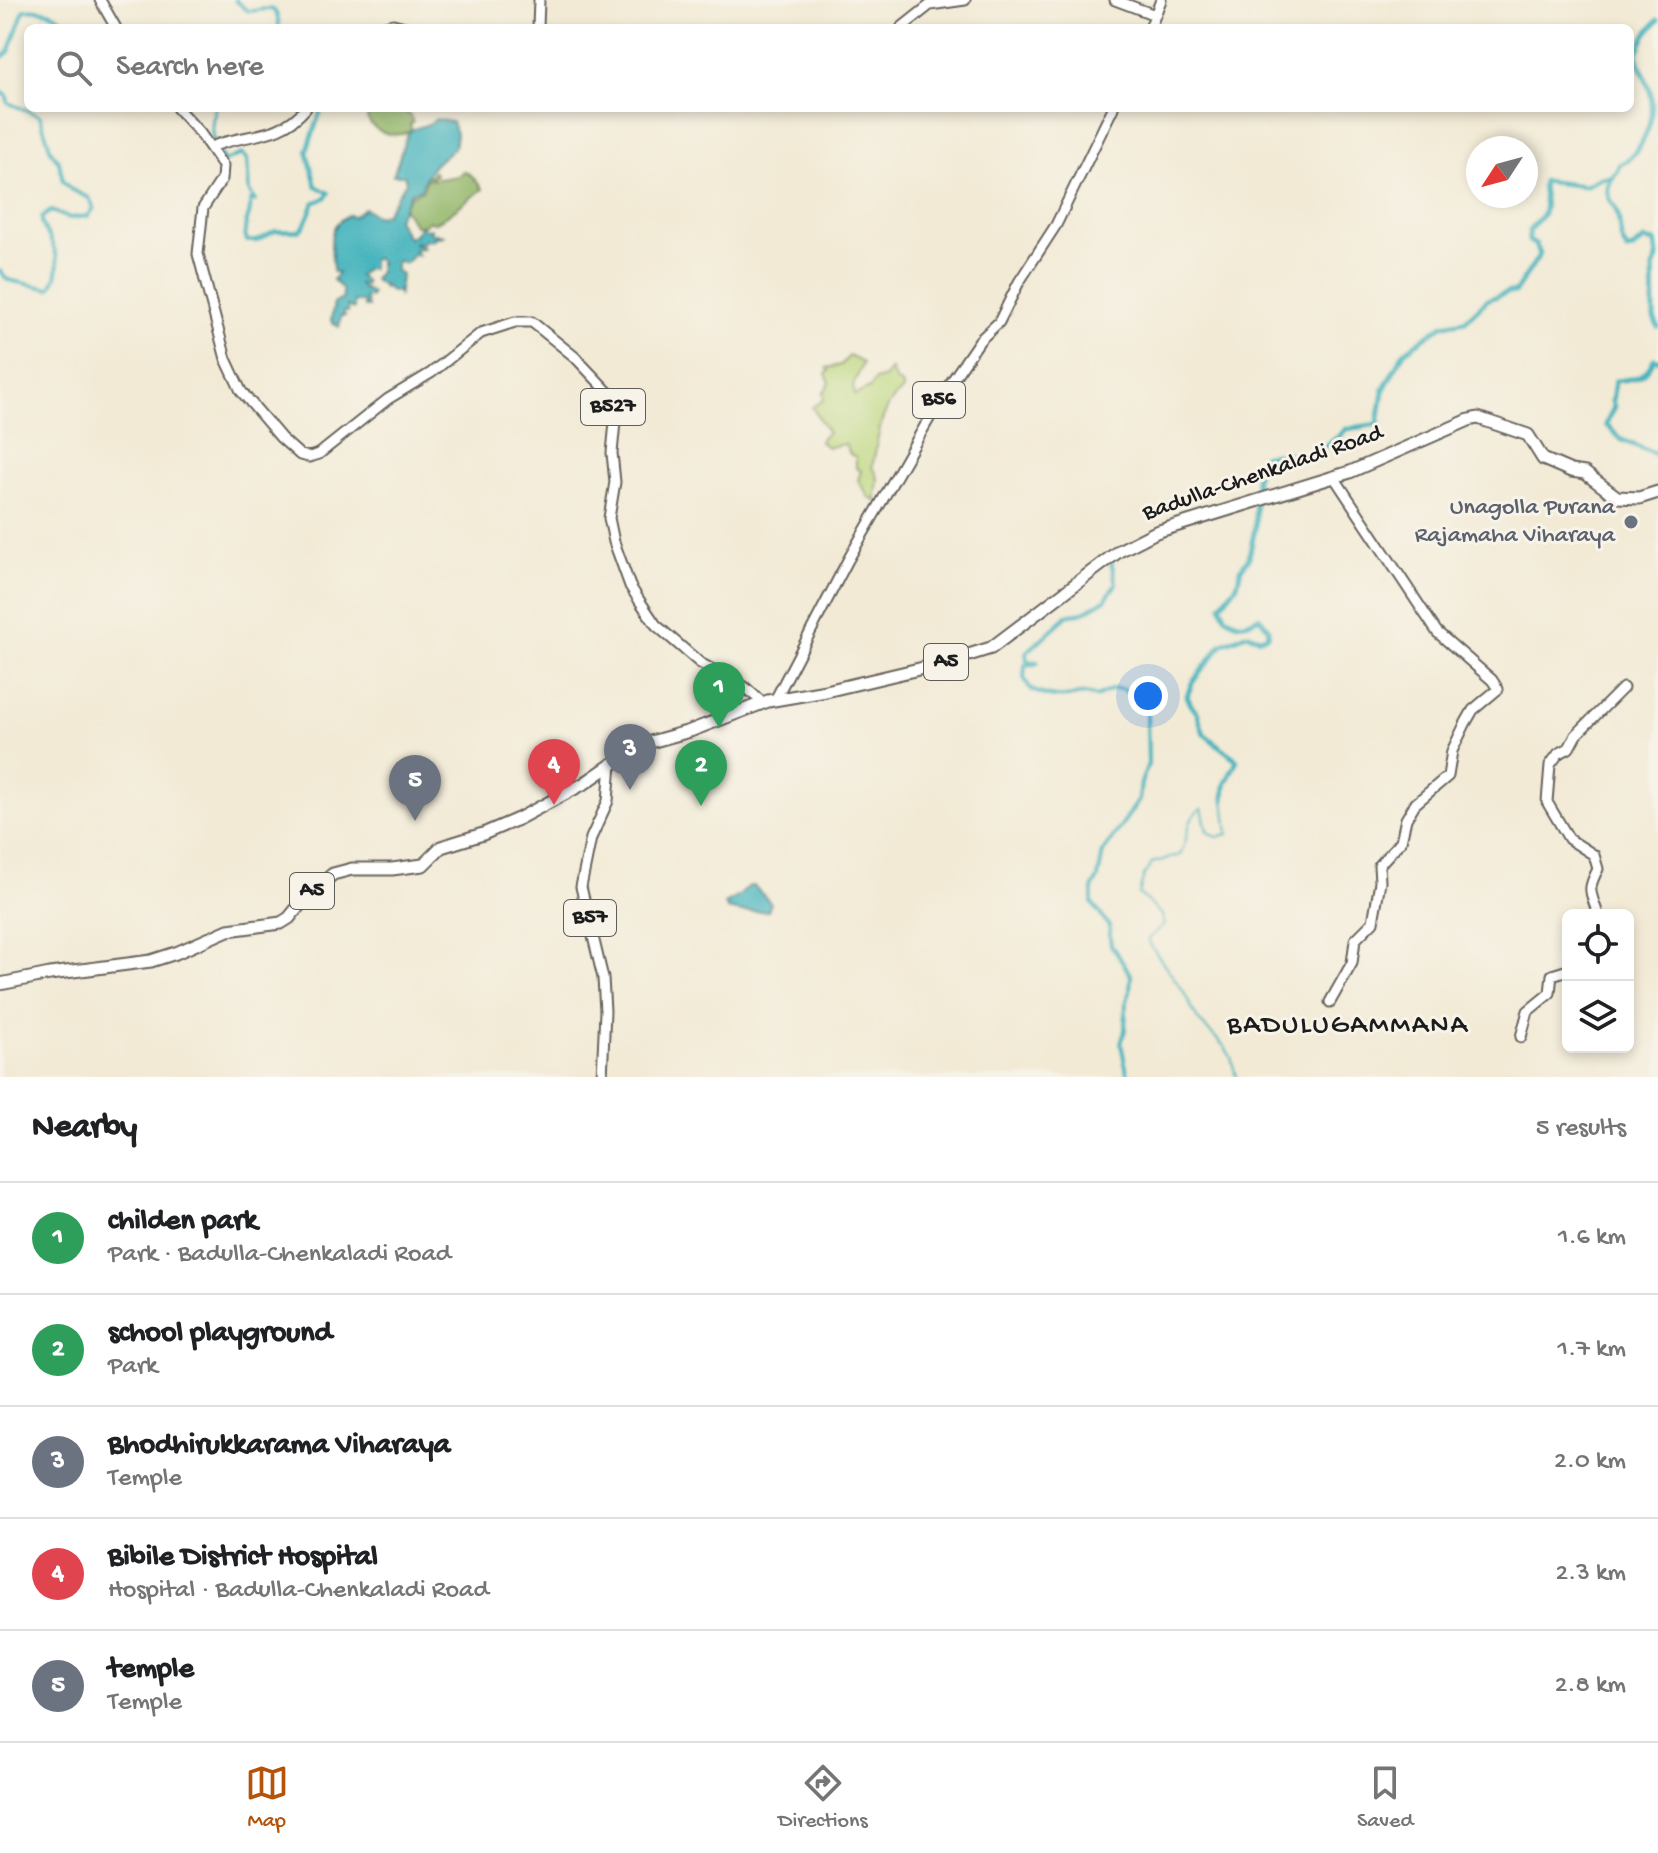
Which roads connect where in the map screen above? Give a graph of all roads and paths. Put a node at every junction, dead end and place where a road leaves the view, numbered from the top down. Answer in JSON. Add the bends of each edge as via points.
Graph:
{"nodes":[{"id":1,"x":100,"y":0,"type":"edge"},
{"id":2,"x":539,"y":0,"type":"edge"},
{"id":3,"x":965,"y":0,"type":"edge"},
{"id":4,"x":1115,"y":0,"type":"edge"},
{"id":5,"x":1161,"y":0,"type":"edge"},
{"id":6,"x":1155,"y":15,"type":"junction"},
{"id":7,"x":114,"y":24,"type":"edge"},
{"id":8,"x":538,"y":24,"type":"edge"},
{"id":9,"x":906,"y":24,"type":"edge"},
{"id":10,"x":1152,"y":24,"type":"edge"},
{"id":11,"x":180,"y":112,"type":"edge"},
{"id":12,"x":302,"y":112,"type":"edge"},
{"id":13,"x":1111,"y":112,"type":"edge"},
{"id":14,"x":211,"y":147,"type":"junction"},
{"id":15,"x":1334,"y":477,"type":"junction"},
{"id":16,"x":1658,"y":492,"type":"edge"},
{"id":17,"x":1623,"y":688,"type":"dead end"},
{"id":18,"x":769,"y":701,"type":"junction"},
{"id":19,"x":611,"y":764,"type":"junction"},
{"id":20,"x":1596,"y":909,"type":"edge"},
{"id":21,"x":1562,"y":972,"type":"edge"},
{"id":22,"x":0,"y":984,"type":"edge"},
{"id":23,"x":1330,"y":1002,"type":"dead end"},
{"id":24,"x":1521,"y":1037,"type":"dead end"},
{"id":25,"x":602,"y":1077,"type":"edge"}],
"edges":[{"from":1,"to":7,"type":"main road"},
{"from":2,"to":8,"type":"main road"},
{"from":3,"to":9,"type":"main road","via":[[930,5]]},
{"from":4,"to":6,"type":"main road"},
{"from":5,"to":6,"type":"main road"},
{"from":6,"to":10,"type":"main road"},
{"from":11,"to":14,"type":"main road","number":"B527"},
{"from":12,"to":14,"type":"main road","via":[[276,132]]},
{"from":13,"to":18,"type":"main road","number":"B56","via":[[1056,225],[999,322],[945,391]]},
{"from":14,"to":18,"type":"main road","number":"B527","via":[[224,171],[203,208],[198,259],[232,375],[289,446],[307,457],[326,449],[481,333],[532,322],[610,394],[615,482],[609,518],[639,600],[656,625],[700,663]]},
{"from":15,"to":16,"type":"highway","name":"Badulla-Chenkaladi Road","number":"A5","via":[[1478,418],[1528,435],[1543,459],[1585,473],[1619,498]]},
{"from":15,"to":18,"type":"highway","name":"Badulla-Chenkaladi Road","number":"A5","via":[[1156,532],[991,648]]},
{"from":15,"to":23,"type":"main road","via":[[1437,632],[1498,689],[1473,710],[1452,751],[1448,776],[1415,804],[1401,841],[1379,865],[1373,922],[1355,940],[1352,963]]},
{"from":17,"to":20,"type":"main road","via":[[1550,765],[1547,802],[1569,839],[1592,853],[1597,864],[1589,886]]},
{"from":18,"to":19,"type":"highway","name":"Badulla-Chenkaladi Road","number":"A5","via":[[640,745]]},
{"from":19,"to":22,"type":"highway","name":"Badulla-Chenkaladi Road","number":"A5","via":[[518,819],[447,844],[423,865],[333,874],[281,923],[228,930],[151,961]]},
{"from":19,"to":25,"type":"main road","number":"B57","via":[[608,801],[591,838],[581,887],[603,978]]},
{"from":21,"to":24,"type":"main road","via":[[1552,975],[1550,993],[1528,1011]]}]}
